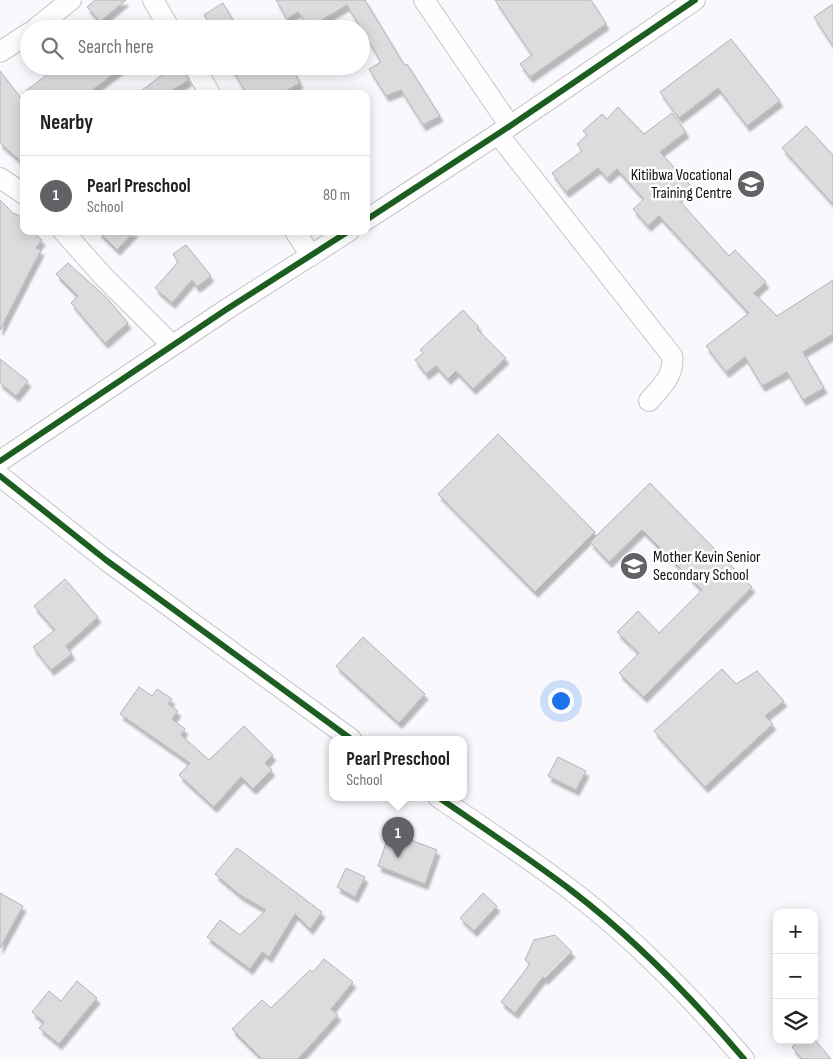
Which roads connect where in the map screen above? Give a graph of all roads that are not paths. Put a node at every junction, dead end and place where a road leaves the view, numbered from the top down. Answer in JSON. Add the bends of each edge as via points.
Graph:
{"nodes":[{"id":1,"x":71,"y":0,"type":"edge"},
{"id":2,"x":153,"y":0,"type":"edge"},
{"id":3,"x":424,"y":0,"type":"edge"},
{"id":4,"x":695,"y":0,"type":"edge"},
{"id":5,"x":46,"y":20,"type":"edge"},
{"id":6,"x":165,"y":20,"type":"edge"},
{"id":7,"x":20,"y":39,"type":"edge"},
{"id":8,"x":0,"y":52,"type":"edge"},
{"id":9,"x":199,"y":75,"type":"edge"},
{"id":10,"x":208,"y":90,"type":"edge"},
{"id":11,"x":504,"y":130,"type":"junction"},
{"id":12,"x":0,"y":178,"type":"edge"},
{"id":13,"x":20,"y":191,"type":"edge"},
{"id":14,"x":370,"y":217,"type":"edge"},
{"id":15,"x":67,"y":235,"type":"edge"},
{"id":16,"x":298,"y":235,"type":"edge"},
{"id":17,"x":343,"y":235,"type":"edge"},
{"id":18,"x":311,"y":256,"type":"junction"},
{"id":19,"x":172,"y":345,"type":"junction"},
{"id":20,"x":650,"y":401,"type":"dead end"},
{"id":21,"x":0,"y":461,"type":"edge"},
{"id":22,"x":0,"y":476,"type":"edge"},
{"id":23,"x":347,"y":736,"type":"edge"},
{"id":24,"x":444,"y":801,"type":"edge"},
{"id":25,"x":744,"y":1059,"type":"edge"}],
"edges":[{"from":1,"to":5,"type":"street"},
{"from":2,"to":6,"type":"street"},
{"from":3,"to":11,"type":"street"},
{"from":4,"to":11,"type":"street"},
{"from":7,"to":8,"type":"street"},
{"from":9,"to":10,"type":"street"},
{"from":11,"to":14,"type":"street"},
{"from":11,"to":20,"type":"street","via":[[672,356],[671,375]]},
{"from":12,"to":13,"type":"street"},
{"from":15,"to":19,"type":"street"},
{"from":16,"to":18,"type":"street"},
{"from":17,"to":18,"type":"street"},
{"from":18,"to":19,"type":"street"},
{"from":19,"to":21,"type":"street"},
{"from":22,"to":23,"type":"street","via":[[130,578]]},
{"from":24,"to":25,"type":"street","via":[[572,892],[637,947],[702,1010]]}]}
